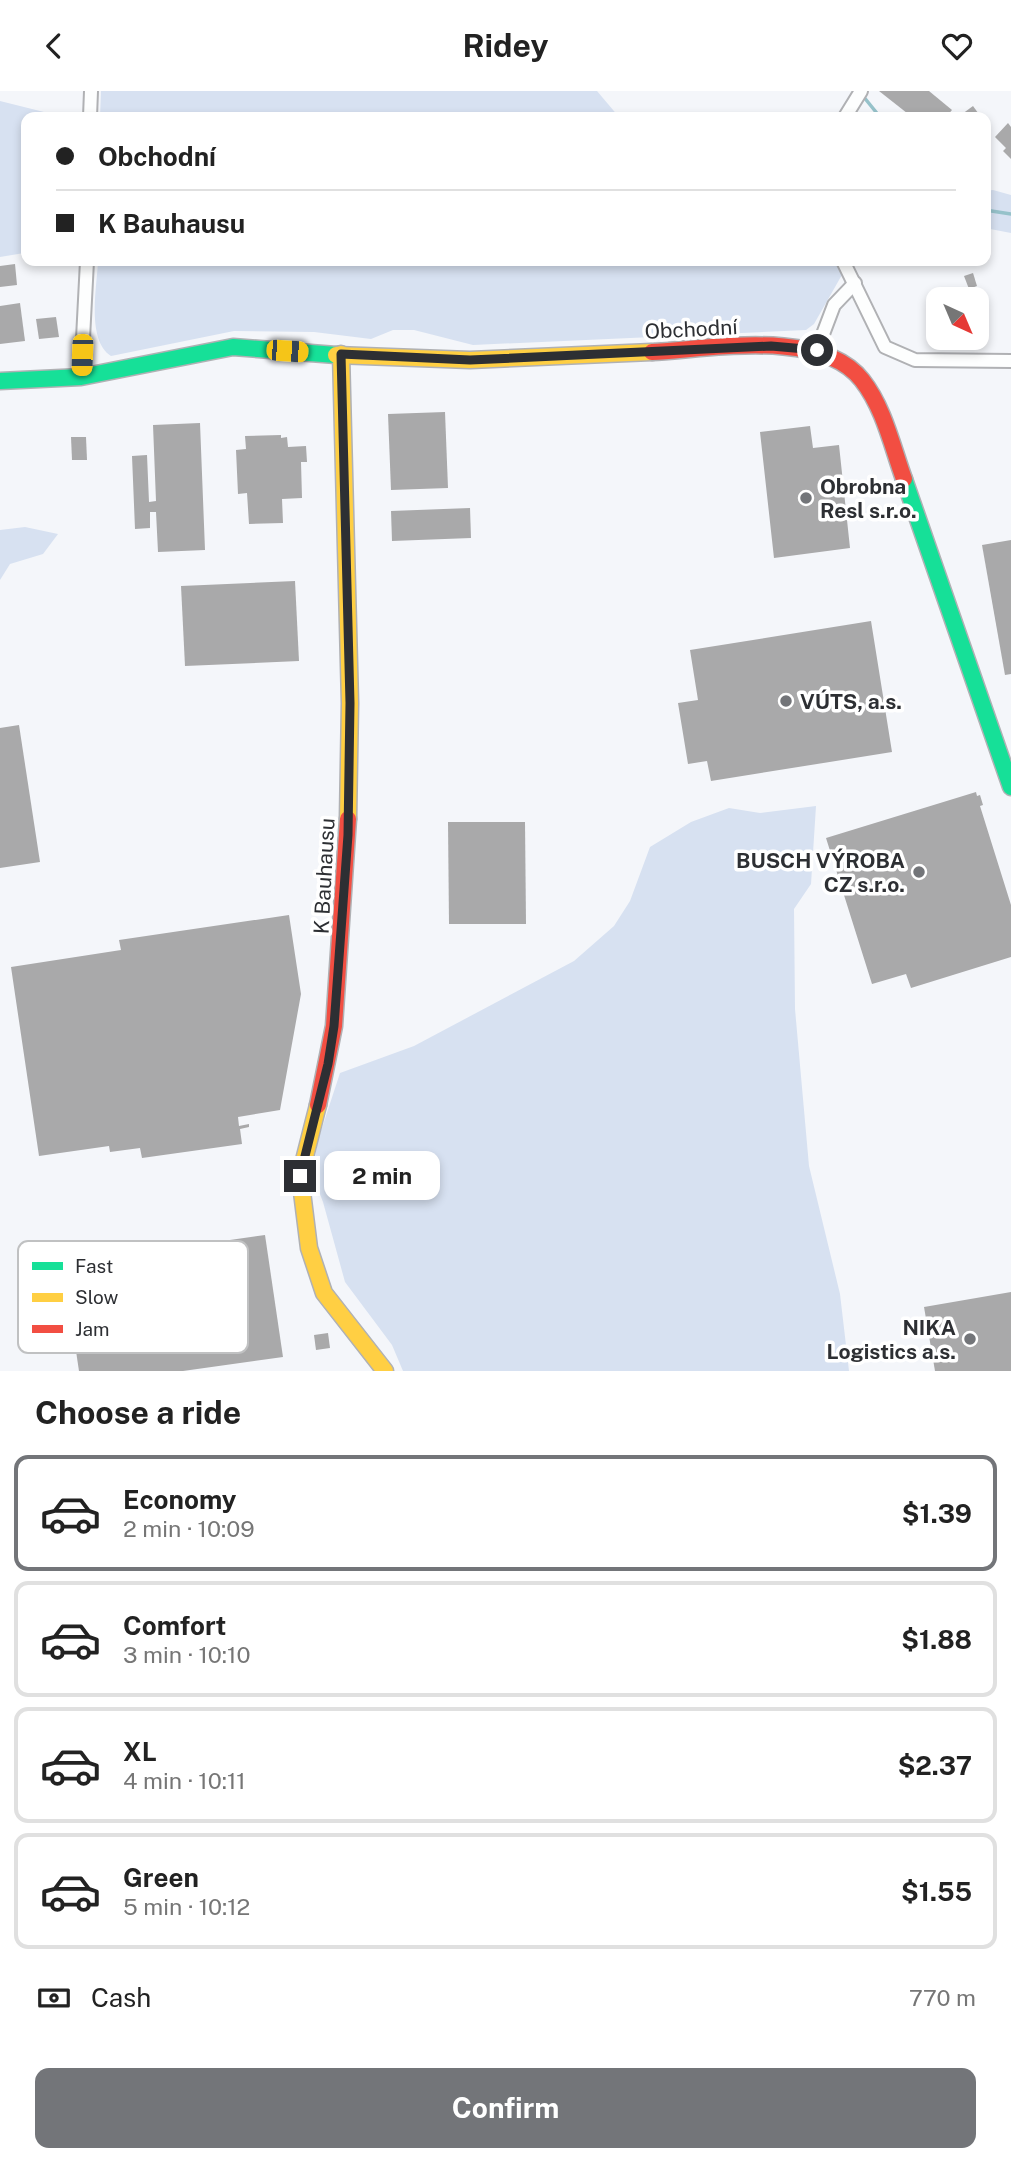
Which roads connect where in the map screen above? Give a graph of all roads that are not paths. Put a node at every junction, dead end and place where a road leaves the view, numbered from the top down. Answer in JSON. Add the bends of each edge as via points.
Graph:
{"nodes":[{"id":1,"x":91,"y":91,"type":"edge"},
{"id":2,"x":860,"y":94,"type":"edge"},
{"id":3,"x":90,"y":112,"type":"edge"},
{"id":4,"x":848,"y":112,"type":"edge"},
{"id":5,"x":87,"y":266,"type":"edge"},
{"id":6,"x":846,"y":266,"type":"edge"},
{"id":7,"x":855,"y":283,"type":"junction"},
{"id":8,"x":817,"y":350,"type":"junction"},
{"id":9,"x":341,"y":354,"type":"junction"},
{"id":10,"x":1011,"y":361,"type":"edge"},
{"id":11,"x":81,"y":377,"type":"junction"},
{"id":12,"x":0,"y":381,"type":"edge"},
{"id":13,"x":1011,"y":787,"type":"edge"},
{"id":14,"x":385,"y":1371,"type":"edge"}],
"edges":[{"from":1,"to":3,"type":"street"},
{"from":2,"to":4,"type":"street"},
{"from":5,"to":11,"type":"street"},
{"from":6,"to":7,"type":"street"},
{"from":7,"to":8,"type":"street","via":[[834,305]]},
{"from":7,"to":10,"type":"street","via":[[885,347],[915,360]]},
{"from":8,"to":9,"type":"street","name":"Obchodní","via":[[771,346],[470,360]]},
{"from":8,"to":13,"type":"street","name":"Obchodní","via":[[856,373],[880,411]]},
{"from":9,"to":11,"type":"street","name":"Obchodní","via":[[233,347]]},
{"from":9,"to":14,"type":"street","name":"K Bauhausu","via":[[350,689],[348,835],[332,1039],[300,1176],[309,1248],[324,1293]]},
{"from":11,"to":12,"type":"street","name":"Obchodní"}]}
